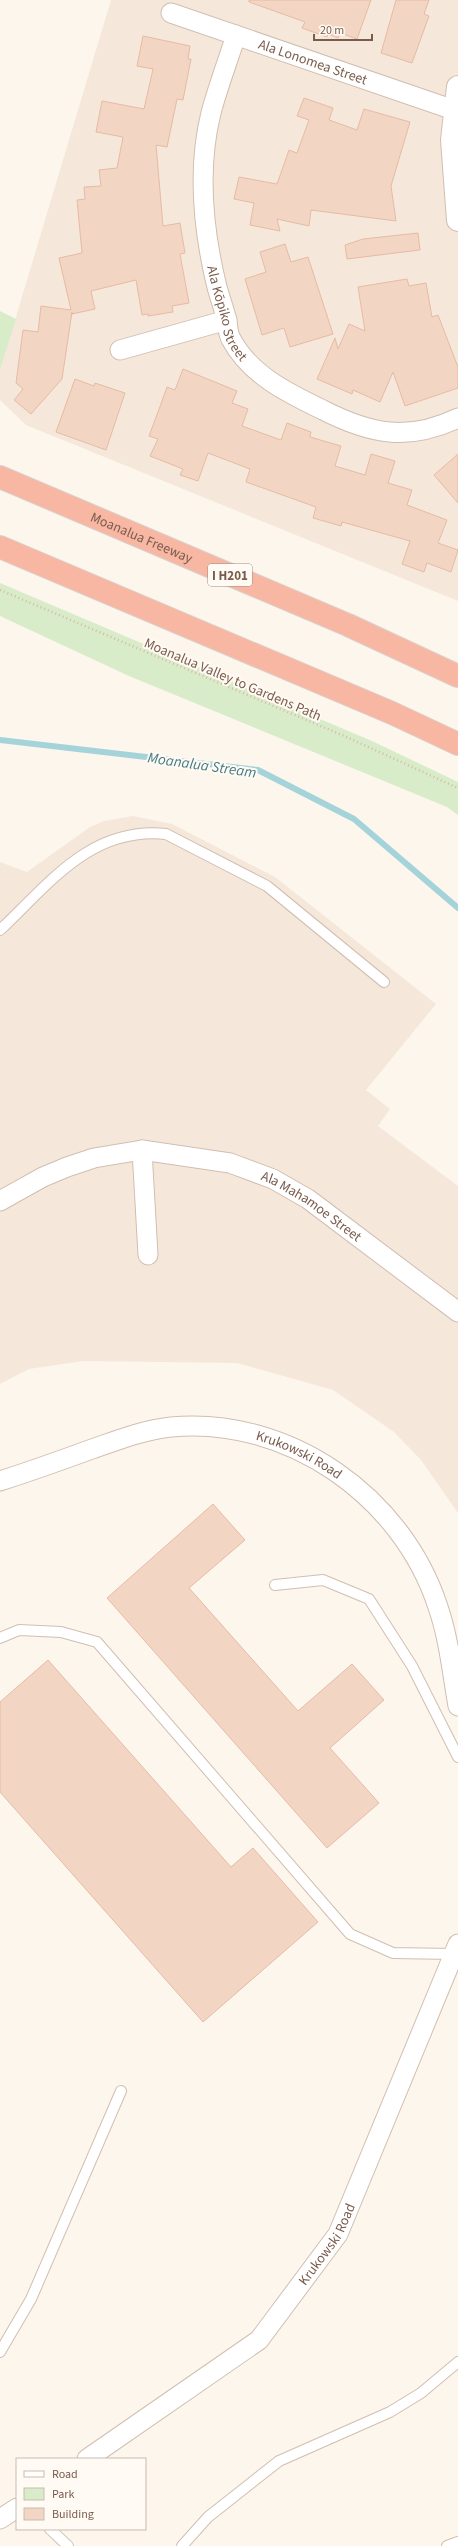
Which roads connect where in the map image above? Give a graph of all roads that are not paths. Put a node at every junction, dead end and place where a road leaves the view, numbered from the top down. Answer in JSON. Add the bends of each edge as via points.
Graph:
{"nodes":[{"id":1,"x":171,"y":13,"type":"dead end"},
{"id":2,"x":236,"y":35,"type":"junction"},
{"id":3,"x":458,"y":87,"type":"edge"},
{"id":4,"x":454,"y":110,"type":"junction"},
{"id":5,"x":458,"y":220,"type":"edge"},
{"id":6,"x":227,"y":320,"type":"junction"},
{"id":7,"x":120,"y":350,"type":"dead end"},
{"id":8,"x":458,"y":418,"type":"edge"},
{"id":9,"x":0,"y":477,"type":"edge"},
{"id":10,"x":0,"y":547,"type":"edge"},
{"id":11,"x":458,"y":676,"type":"edge"},
{"id":12,"x":458,"y":744,"type":"edge"},
{"id":13,"x":0,"y":930,"type":"edge"},
{"id":14,"x":384,"y":982,"type":"dead end"},
{"id":15,"x":142,"y":1150,"type":"junction"},
{"id":16,"x":0,"y":1201,"type":"edge"},
{"id":17,"x":148,"y":1254,"type":"dead end"},
{"id":18,"x":458,"y":1312,"type":"edge"},
{"id":19,"x":0,"y":1482,"type":"edge"},
{"id":20,"x":275,"y":1585,"type":"dead end"},
{"id":21,"x":0,"y":1638,"type":"edge"},
{"id":22,"x":458,"y":1706,"type":"edge"},
{"id":23,"x":458,"y":1758,"type":"edge"},
{"id":24,"x":456,"y":1949,"type":"edge"},
{"id":25,"x":121,"y":2091,"type":"dead end"},
{"id":26,"x":0,"y":2352,"type":"edge"},
{"id":27,"x":458,"y":2362,"type":"edge"},
{"id":28,"x":88,"y":2458,"type":"edge"},
{"id":29,"x":16,"y":2509,"type":"edge"},
{"id":30,"x":0,"y":2519,"type":"edge"},
{"id":31,"x":51,"y":2530,"type":"edge"},
{"id":32,"x":458,"y":2542,"type":"edge"},
{"id":33,"x":68,"y":2546,"type":"edge"},
{"id":34,"x":182,"y":2546,"type":"edge"},
{"id":35,"x":447,"y":2546,"type":"edge"}],
"edges":[{"from":1,"to":2,"type":"street","name":"Ala Lonomea Street"},
{"from":2,"to":4,"type":"street","name":"Ala Lonomea Street"},
{"from":2,"to":6,"type":"street","name":"Ala Kōpiko Street","via":[[211,113],[203,166],[209,252]]},
{"from":3,"to":4,"type":"street"},
{"from":4,"to":5,"type":"street","via":[[453,174]]},
{"from":6,"to":7,"type":"street"},
{"from":6,"to":8,"type":"street","name":"Ala Kōpiko Street","via":[[230,338],[249,362],[269,381],[284,391],[355,425],[402,434],[440,427]]},
{"from":9,"to":11,"type":"highway","name":"Moanalua Freeway","number":"I H201","via":[[348,625]]},
{"from":10,"to":12,"type":"highway","via":[[385,710]]},
{"from":13,"to":14,"type":"lane","via":[[86,850],[119,837],[166,834],[267,886]]},
{"from":15,"to":16,"type":"street","name":"Ala Mahamoe Street","via":[[94,1158],[67,1167]]},
{"from":15,"to":17,"type":"street"},
{"from":15,"to":18,"type":"street","name":"Ala Mahamoe Street","via":[[230,1163],[253,1170],[294,1190]]},
{"from":19,"to":22,"type":"street","name":"Krukowski Road","via":[[143,1432],[170,1427],[230,1429],[266,1436],[296,1448],[318,1460],[358,1490],[388,1519],[420,1564],[438,1606],[452,1660]]},
{"from":20,"to":23,"type":"lane","via":[[324,1580],[369,1599],[412,1666]]},
{"from":21,"to":24,"type":"lane","via":[[20,1630],[48,1631],[62,1632],[97,1642],[350,1934],[394,1953]]},
{"from":24,"to":28,"type":"street","name":"Krukowski Road","via":[[338,2234],[259,2340]]},
{"from":25,"to":26,"type":"lane","via":[[31,2299]]},
{"from":27,"to":34,"type":"lane","via":[[421,2393],[390,2412],[279,2461],[208,2517]]},
{"from":29,"to":30,"type":"street"},
{"from":31,"to":33,"type":"lane"},
{"from":32,"to":35,"type":"lane"}]}
